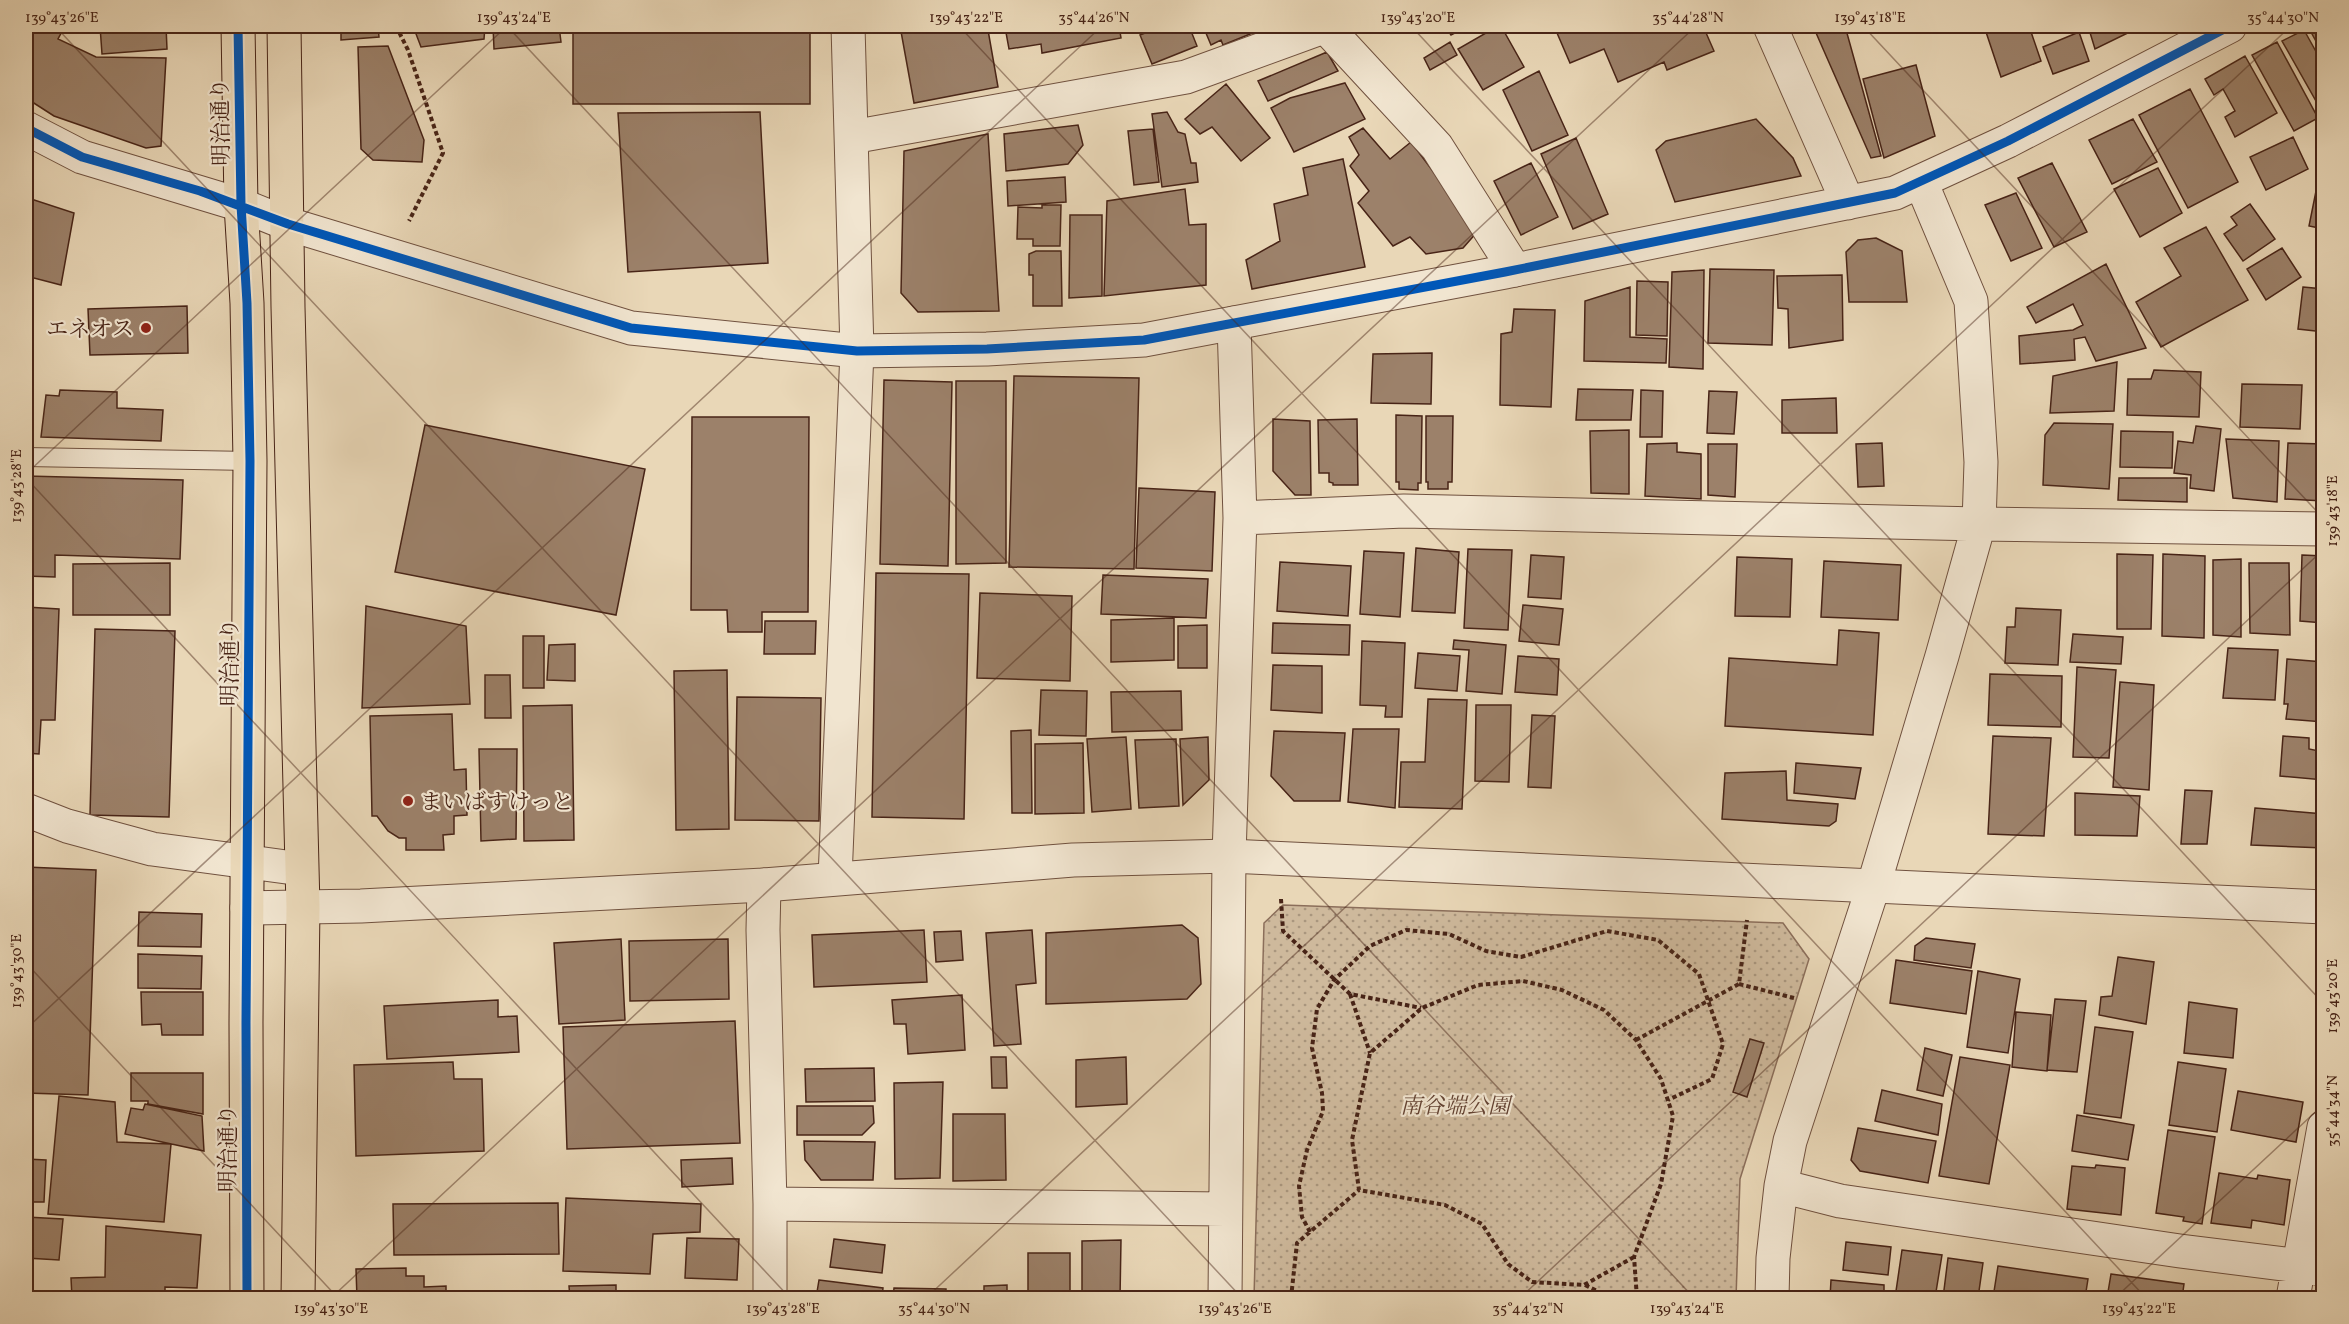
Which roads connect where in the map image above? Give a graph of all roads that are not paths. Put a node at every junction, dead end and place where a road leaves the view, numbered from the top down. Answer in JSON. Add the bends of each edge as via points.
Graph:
{"nodes":[{"id":1,"x":238,"y":26,"type":"edge"},
{"id":2,"x":284,"y":26,"type":"edge"},
{"id":3,"x":848,"y":26,"type":"edge"},
{"id":4,"x":1325,"y":26,"type":"edge"},
{"id":5,"x":1770,"y":26,"type":"edge"},
{"id":6,"x":2230,"y":26,"type":"edge"},
{"id":7,"x":26,"y":128,"type":"edge"},
{"id":8,"x":852,"y":137,"type":"junction"},
{"id":9,"x":1921,"y":182,"type":"junction"},
{"id":10,"x":1848,"y":203,"type":"junction"},
{"id":11,"x":240,"y":205,"type":"junction"},
{"id":12,"x":288,"y":224,"type":"junction"},
{"id":13,"x":1515,"y":270,"type":"junction"},
{"id":14,"x":1234,"y":323,"type":"junction"},
{"id":15,"x":857,"y":351,"type":"junction"},
{"id":16,"x":26,"y":457,"type":"edge"},
{"id":17,"x":250,"y":461,"type":"junction"},
{"id":18,"x":1240,"y":518,"type":"junction"},
{"id":19,"x":1979,"y":524,"type":"junction"},
{"id":20,"x":2324,"y":529,"type":"edge"},
{"id":21,"x":26,"y":810,"type":"edge"},
{"id":22,"x":1229,"y":856,"type":"junction"},
{"id":23,"x":247,"y":861,"type":"junction"},
{"id":24,"x":301,"y":869,"type":"junction"},
{"id":25,"x":835,"y":878,"type":"junction"},
{"id":26,"x":764,"y":885,"type":"junction"},
{"id":27,"x":1874,"y":885,"type":"junction"},
{"id":28,"x":303,"y":907,"type":"junction"},
{"id":29,"x":2324,"y":907,"type":"edge"},
{"id":30,"x":247,"y":908,"type":"junction"},
{"id":31,"x":2324,"y":1127,"type":"edge"},
{"id":32,"x":1781,"y":1186,"type":"junction"},
{"id":33,"x":770,"y":1204,"type":"junction"},
{"id":34,"x":1225,"y":1209,"type":"junction"},
{"id":35,"x":2305,"y":1278,"type":"edge"},
{"id":36,"x":247,"y":1299,"type":"edge"},
{"id":37,"x":298,"y":1299,"type":"edge"},
{"id":38,"x":770,"y":1299,"type":"edge"},
{"id":39,"x":1225,"y":1299,"type":"edge"},
{"id":40,"x":1772,"y":1299,"type":"edge"}],
"edges":[{"from":1,"to":11,"type":"main road","name":"明治通り"},
{"from":2,"to":12,"type":"main road"},
{"from":3,"to":8,"type":"street"},
{"from":4,"to":8,"type":"street","via":[[1186,78]]},
{"from":4,"to":13,"type":"street","via":[[1437,147]]},
{"from":5,"to":10,"type":"street"},
{"from":6,"to":9,"type":"street"},
{"from":7,"to":11,"type":"street","via":[[82,157]]},
{"from":8,"to":15,"type":"street"},
{"from":9,"to":10,"type":"street","via":[[1895,193]]},
{"from":9,"to":19,"type":"street","via":[[1971,301],[1981,462]]},
{"from":10,"to":13,"type":"street"},
{"from":11,"to":12,"type":"street"},
{"from":11,"to":17,"type":"main road","name":"明治通り","via":[[247,303]]},
{"from":12,"to":15,"type":"street","via":[[631,328]]},
{"from":12,"to":24,"type":"main road"},
{"from":13,"to":14,"type":"street"},
{"from":14,"to":15,"type":"street","via":[[1144,340]]},
{"from":14,"to":18,"type":"street"},
{"from":15,"to":25,"type":"street"},
{"from":16,"to":17,"type":"lane"},
{"from":17,"to":23,"type":"main road","name":"明治通り"},
{"from":18,"to":19,"type":"street","via":[[1404,511]]},
{"from":18,"to":22,"type":"street"},
{"from":19,"to":20,"type":"street"},
{"from":19,"to":27,"type":"street"},
{"from":21,"to":23,"type":"street","via":[[67,826],[152,849]]},
{"from":22,"to":25,"type":"street","via":[[1073,860]]},
{"from":22,"to":27,"type":"street"},
{"from":22,"to":34,"type":"street"},
{"from":23,"to":24,"type":"street"},
{"from":23,"to":30,"type":"main road","name":"明治通り"},
{"from":24,"to":28,"type":"main road"},
{"from":25,"to":26,"type":"street"},
{"from":26,"to":28,"type":"street"},
{"from":26,"to":33,"type":"street"},
{"from":27,"to":29,"type":"street"},
{"from":27,"to":32,"type":"street","via":[[1790,1141]]},
{"from":28,"to":30,"type":"street"},
{"from":28,"to":37,"type":"main road"},
{"from":30,"to":36,"type":"main road","name":"明治通り"},
{"from":31,"to":35,"type":"street"},
{"from":32,"to":35,"type":"street","via":[[1840,1201]]},
{"from":32,"to":40,"type":"street"},
{"from":33,"to":34,"type":"street"},
{"from":33,"to":38,"type":"street"},
{"from":34,"to":39,"type":"street"}]}
